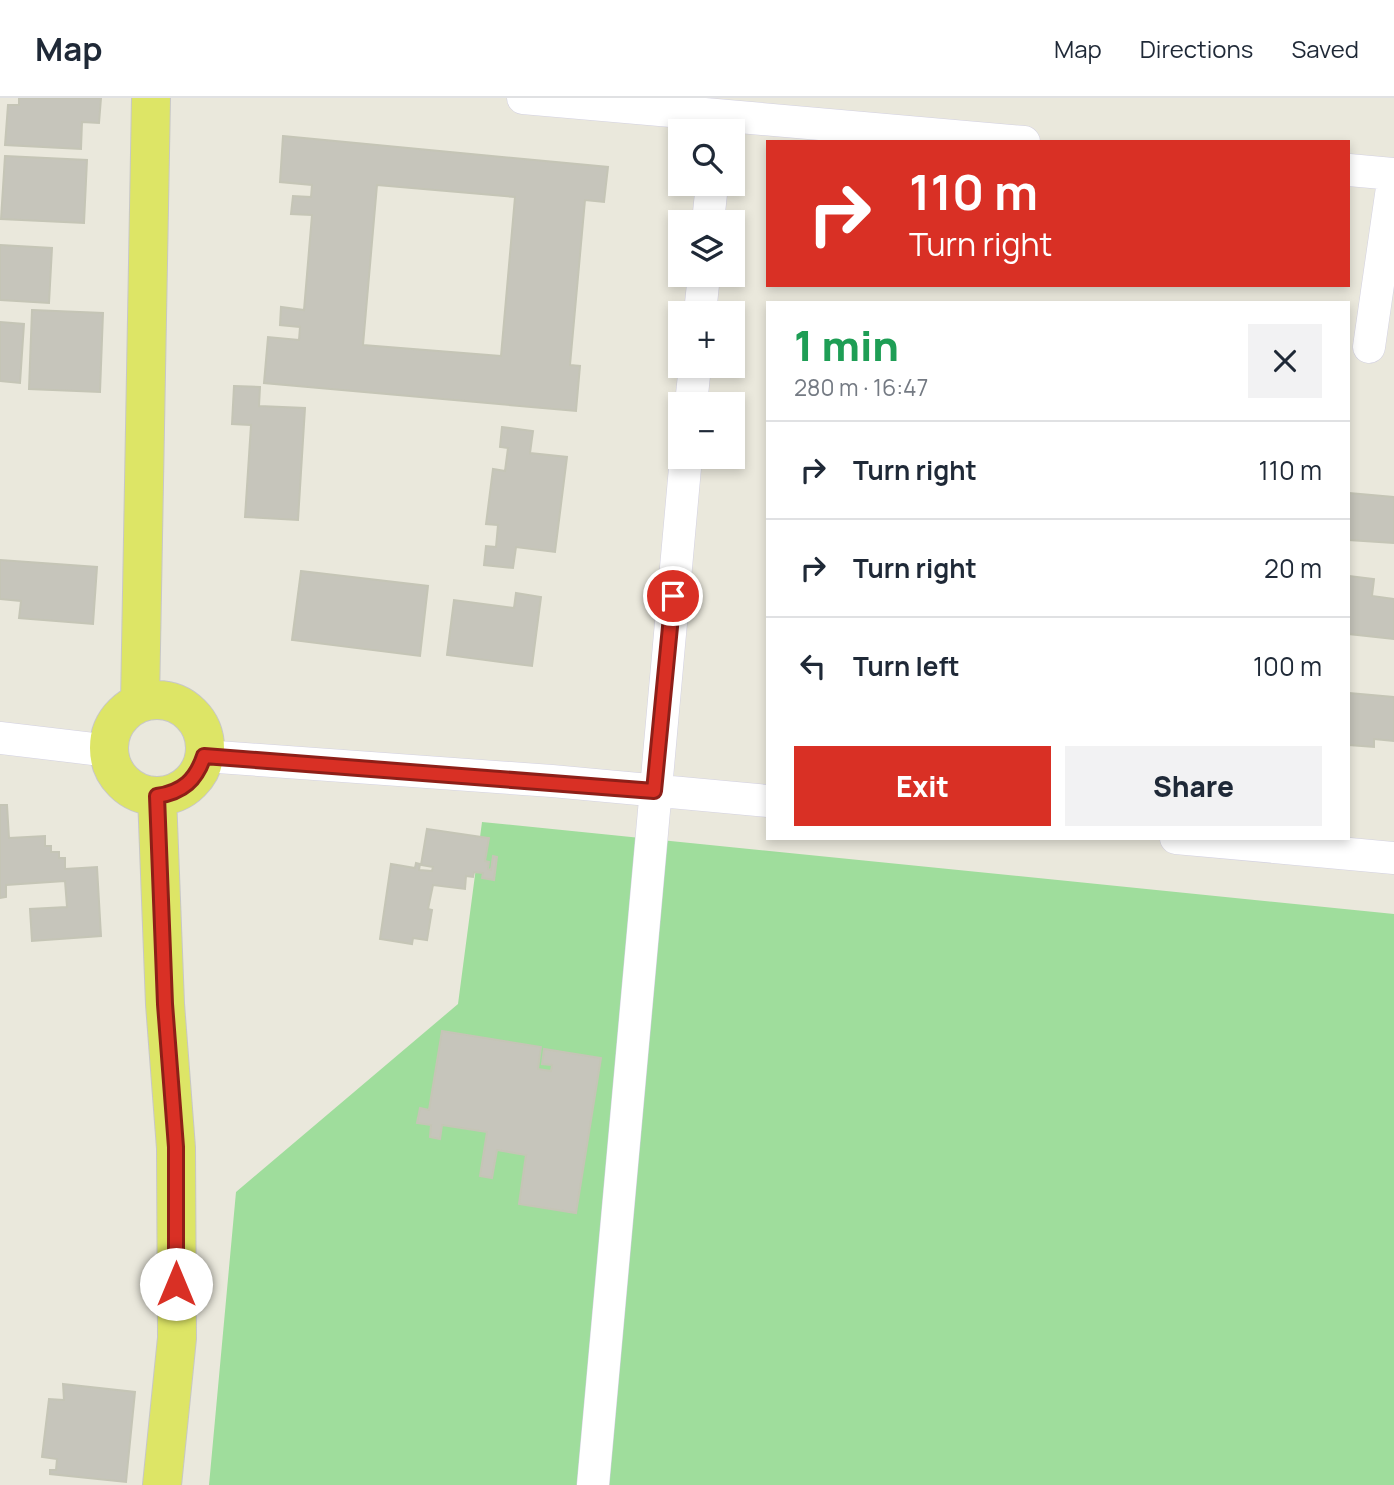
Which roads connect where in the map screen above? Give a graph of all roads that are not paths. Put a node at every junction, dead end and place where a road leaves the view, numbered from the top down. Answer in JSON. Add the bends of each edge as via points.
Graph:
{"nodes":[{"id":1,"x":152,"y":98,"type":"edge"},
{"id":2,"x":173,"y":98,"type":"edge"},
{"id":3,"x":523,"y":98,"type":"edge"},
{"id":4,"x":719,"y":115,"type":"edge"},
{"id":5,"x":1001,"y":140,"type":"edge"},
{"id":6,"x":1350,"y":170,"type":"edge"},
{"id":7,"x":1394,"y":174,"type":"edge"},
{"id":8,"x":1369,"y":347,"type":"dead end"},
{"id":9,"x":685,"y":469,"type":"edge"},
{"id":10,"x":154,"y":701,"type":"junction"},
{"id":11,"x":0,"y":738,"type":"edge"},
{"id":12,"x":110,"y":751,"type":"junction"},
{"id":13,"x":204,"y":756,"type":"junction"},
{"id":14,"x":654,"y":791,"type":"junction"},
{"id":15,"x":157,"y":796,"type":"junction"},
{"id":16,"x":766,"y":801,"type":"edge"},
{"id":17,"x":1198,"y":840,"type":"edge"},
{"id":18,"x":1394,"y":858,"type":"edge"},
{"id":19,"x":162,"y":1485,"type":"edge"},
{"id":20,"x":593,"y":1485,"type":"edge"}],
"edges":[{"from":1,"to":10,"type":"main road"},
{"from":2,"to":10,"type":"main road"},
{"from":3,"to":4,"type":"street"},
{"from":4,"to":5,"type":"street"},
{"from":6,"to":7,"type":"street"},
{"from":7,"to":8,"type":"street"},
{"from":9,"to":14,"type":"street"},
{"from":10,"to":12,"type":"main road","via":[[126,711],[115,724]]},
{"from":10,"to":13,"type":"main road","via":[[187,711],[198,723]]},
{"from":11,"to":12,"type":"street"},
{"from":12,"to":15,"type":"main road","via":[[116,773],[127,786]]},
{"from":13,"to":14,"type":"street"},
{"from":13,"to":15,"type":"main road","via":[[188,785]]},
{"from":14,"to":16,"type":"street"},
{"from":14,"to":20,"type":"street"},
{"from":15,"to":19,"type":"main road","via":[[176,1147],[177,1338]]},
{"from":17,"to":18,"type":"street"}]}
